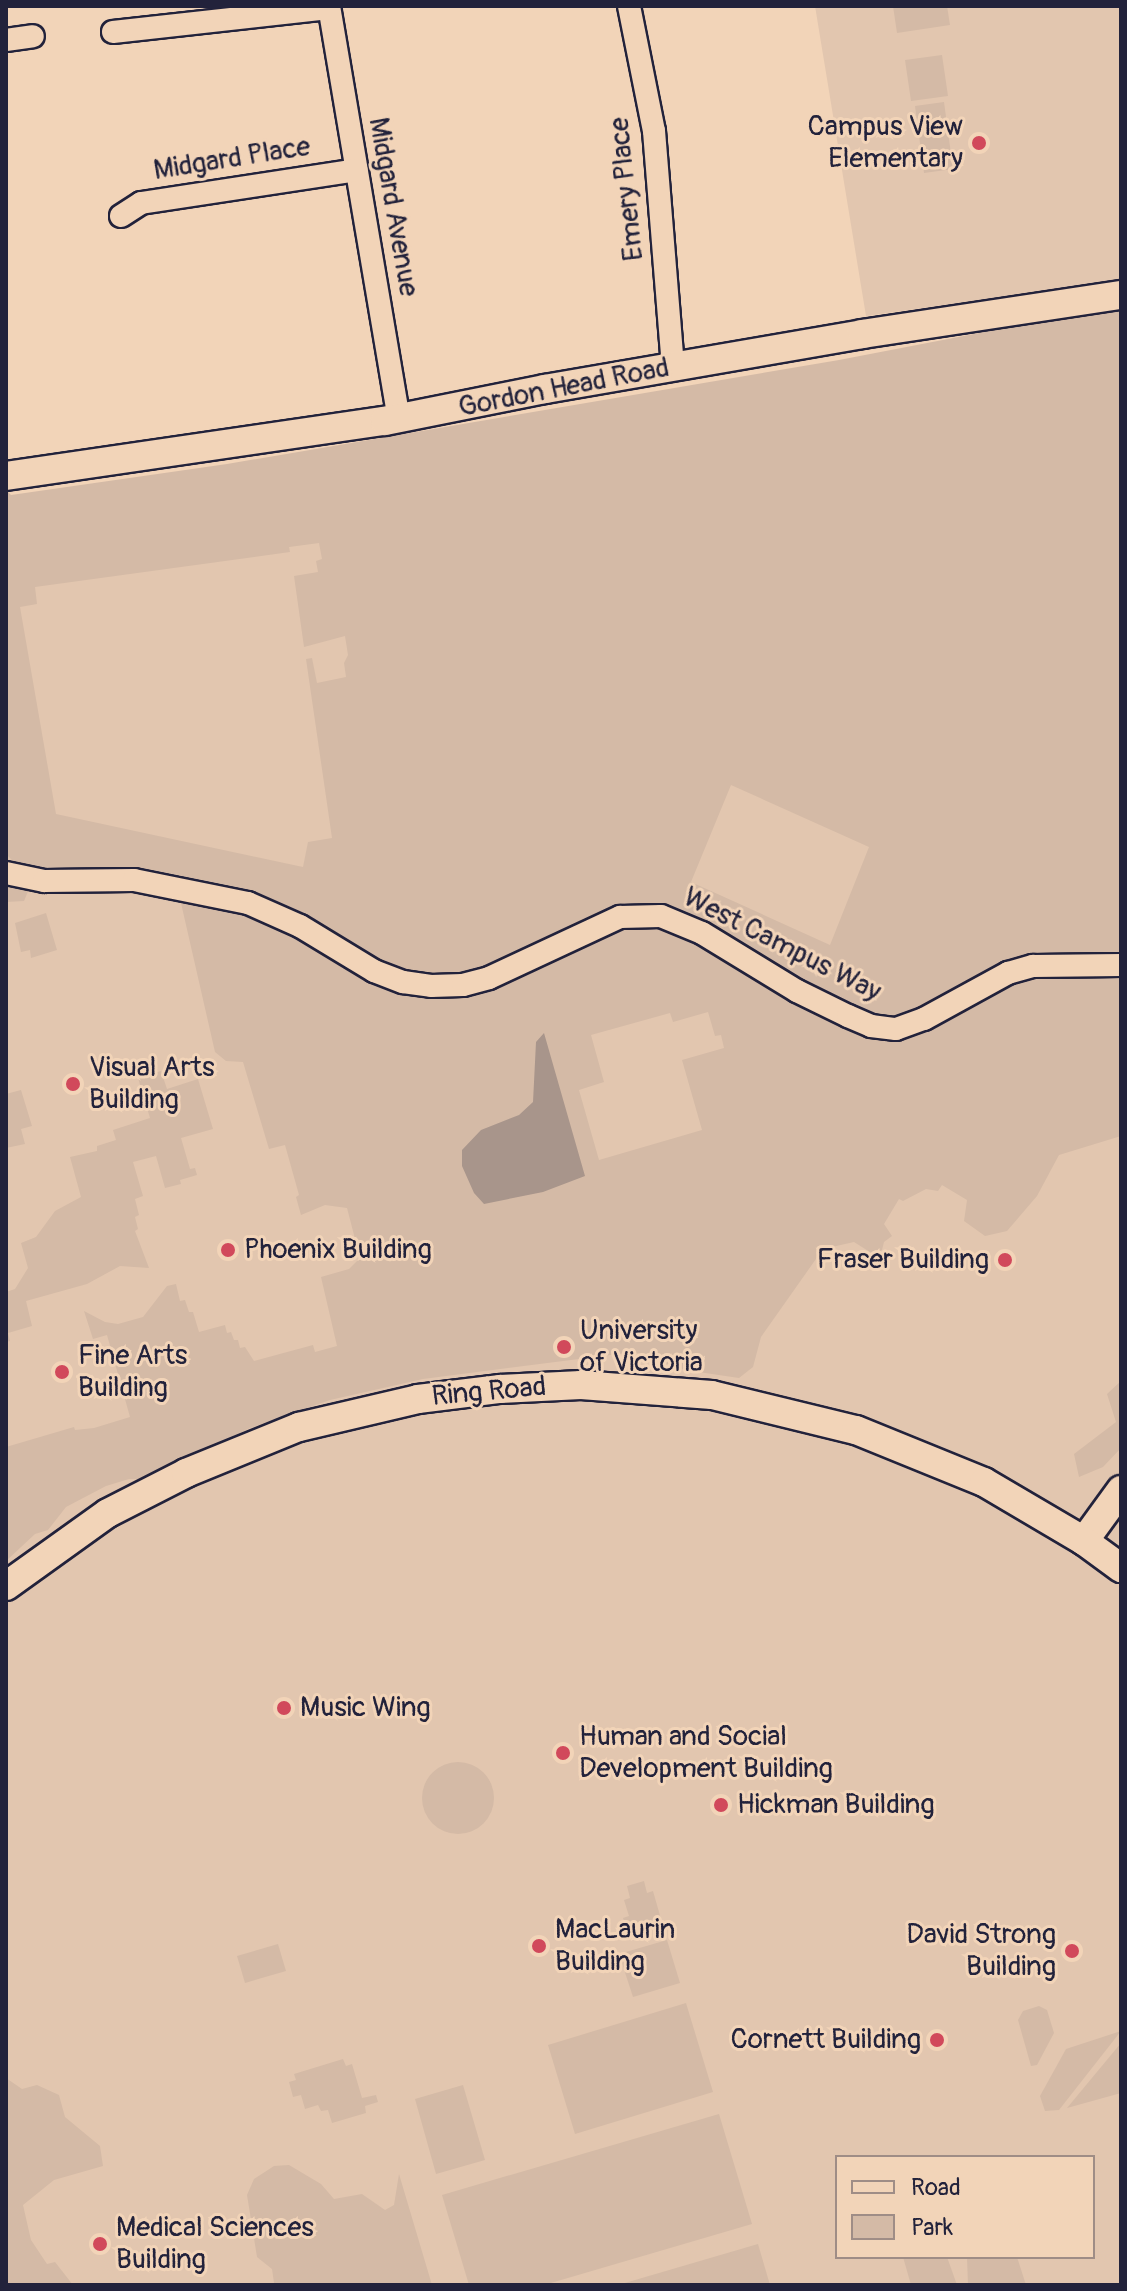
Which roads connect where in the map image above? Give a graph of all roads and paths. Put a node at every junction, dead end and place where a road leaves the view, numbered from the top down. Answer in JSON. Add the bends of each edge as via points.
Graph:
{"nodes":[{"id":1,"x":629,"y":6,"type":"edge"},
{"id":2,"x":329,"y":7,"type":"edge"},
{"id":3,"x":113,"y":32,"type":"dead end"},
{"id":4,"x":33,"y":36,"type":"dead end"},
{"id":5,"x":6,"y":40,"type":"edge"},
{"id":6,"x":356,"y":170,"type":"junction"},
{"id":7,"x":121,"y":216,"type":"dead end"},
{"id":8,"x":1121,"y":295,"type":"edge"},
{"id":9,"x":673,"y":367,"type":"junction"},
{"id":10,"x":399,"y":419,"type":"junction"},
{"id":11,"x":6,"y":476,"type":"edge"},
{"id":12,"x":6,"y":873,"type":"edge"},
{"id":13,"x":1121,"y":965,"type":"edge"},
{"id":14,"x":1121,"y":1490,"type":"edge"},
{"id":15,"x":1084,"y":1541,"type":"junction"},
{"id":16,"x":1121,"y":1568,"type":"edge"},
{"id":17,"x":6,"y":1586,"type":"edge"}],
"edges":[{"from":1,"to":9,"type":"street","name":"Emery Place","via":[[654,131]]},
{"from":2,"to":3,"type":"street"},
{"from":2,"to":6,"type":"street","name":"Midgard Avenue"},
{"from":4,"to":5,"type":"street"},
{"from":6,"to":7,"type":"street","name":"Midgard Place","via":[[141,203]]},
{"from":6,"to":10,"type":"street","name":"Midgard Avenue"},
{"from":8,"to":9,"type":"street","name":"Gordon Head Road"},
{"from":9,"to":10,"type":"street","name":"Gordon Head Road"},
{"from":10,"to":11,"type":"street","name":"Gordon Head Road"},
{"from":12,"to":13,"type":"street","name":"West Campus Way","via":[[44,881],[134,880],[248,903],[390,978],[431,986],[489,978],[620,917],[661,916],[702,933],[848,1016],[896,1029],[1008,973],[1033,966]]},
{"from":14,"to":15,"type":"street"},
{"from":15,"to":16,"type":"street","name":"Ring Road"},
{"from":15,"to":17,"type":"street","name":"Ring Road","via":[[946,1464],[807,1416],[678,1391],[519,1387],[346,1414],[235,1451],[108,1513]]}]}
